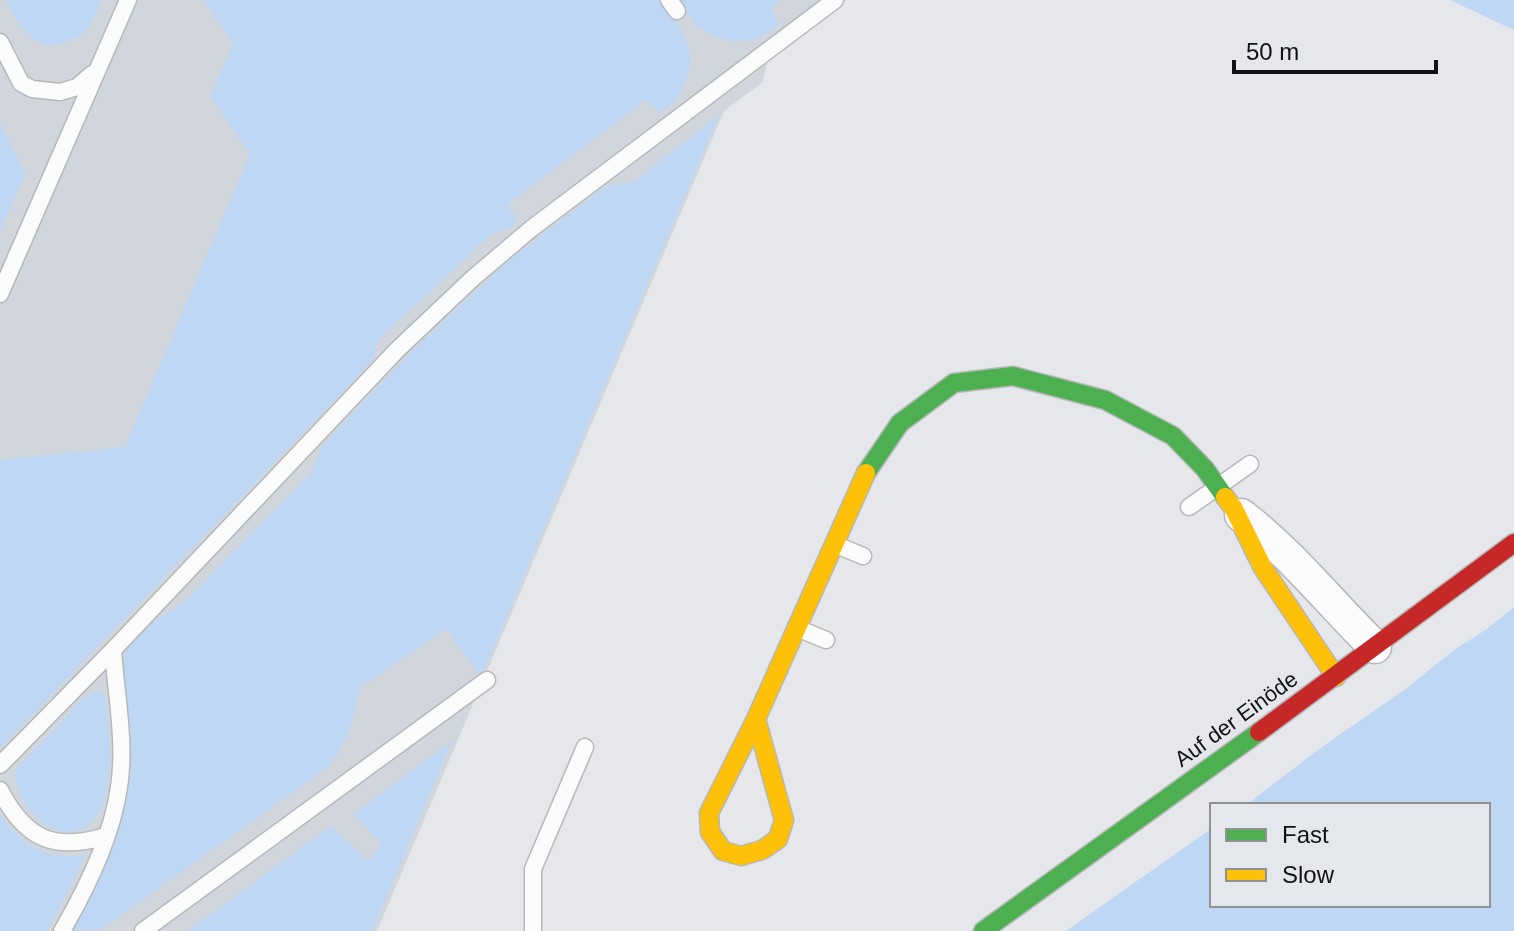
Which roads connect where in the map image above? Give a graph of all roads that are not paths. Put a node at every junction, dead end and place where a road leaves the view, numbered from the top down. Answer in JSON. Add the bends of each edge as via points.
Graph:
{"nodes":[{"id":1,"x":128,"y":0,"type":"edge"},
{"id":2,"x":835,"y":0,"type":"edge"},
{"id":3,"x":0,"y":42,"type":"edge"},
{"id":4,"x":97,"y":71,"type":"junction"},
{"id":5,"x":0,"y":294,"type":"edge"},
{"id":6,"x":1250,"y":464,"type":"dead end"},
{"id":7,"x":1225,"y":498,"type":"junction"},
{"id":8,"x":1189,"y":507,"type":"dead end"},
{"id":9,"x":833,"y":543,"type":"junction"},
{"id":10,"x":1514,"y":543,"type":"edge"},
{"id":11,"x":863,"y":556,"type":"dead end"},
{"id":12,"x":796,"y":627,"type":"junction"},
{"id":13,"x":826,"y":640,"type":"dead end"},
{"id":14,"x":1375,"y":647,"type":"junction"},
{"id":15,"x":113,"y":650,"type":"junction"},
{"id":16,"x":1336,"y":677,"type":"junction"},
{"id":17,"x":487,"y":680,"type":"dead end"},
{"id":18,"x":756,"y":719,"type":"junction"},
{"id":19,"x":585,"y":747,"type":"dead end"},
{"id":20,"x":0,"y":765,"type":"edge"},
{"id":21,"x":0,"y":790,"type":"edge"},
{"id":22,"x":106,"y":836,"type":"junction"},
{"id":23,"x":62,"y":931,"type":"edge"},
{"id":24,"x":143,"y":931,"type":"edge"},
{"id":25,"x":533,"y":931,"type":"edge"},
{"id":26,"x":983,"y":931,"type":"edge"}],
"edges":[{"from":1,"to":4,"type":"lane"},
{"from":2,"to":15,"type":"lane","via":[[473,278],[397,350]]},
{"from":3,"to":4,"type":"lane","via":[[21,83],[32,89],[60,92],[77,87]]},
{"from":4,"to":5,"type":"lane"},
{"from":6,"to":7,"type":"lane"},
{"from":7,"to":8,"type":"lane"},
{"from":7,"to":9,"type":"street","via":[[1173,436],[1105,400],[1013,376],[954,383],[900,423],[860,481]]},
{"from":7,"to":14,"type":"street","via":[[1286,552]]},
{"from":7,"to":16,"type":"street","via":[[1263,568]]},
{"from":9,"to":11,"type":"lane"},
{"from":9,"to":12,"type":"street"},
{"from":10,"to":14,"type":"street","name":"Auf der Einöde"},
{"from":12,"to":13,"type":"lane"},
{"from":12,"to":18,"type":"street"},
{"from":14,"to":16,"type":"street","name":"Auf der Einöde"},
{"from":15,"to":20,"type":"lane"},
{"from":15,"to":22,"type":"lane","via":[[120,776]]},
{"from":16,"to":26,"type":"street","name":"Auf der Einöde"},
{"from":17,"to":24,"type":"lane"},
{"from":18,"to":18,"type":"street","via":[[709,813],[710,832],[723,851],[741,856],[778,839],[784,820]]},
{"from":19,"to":25,"type":"lane","via":[[533,869]]},
{"from":21,"to":22,"type":"lane","via":[[35,834],[70,845]]},
{"from":22,"to":23,"type":"lane"}]}
